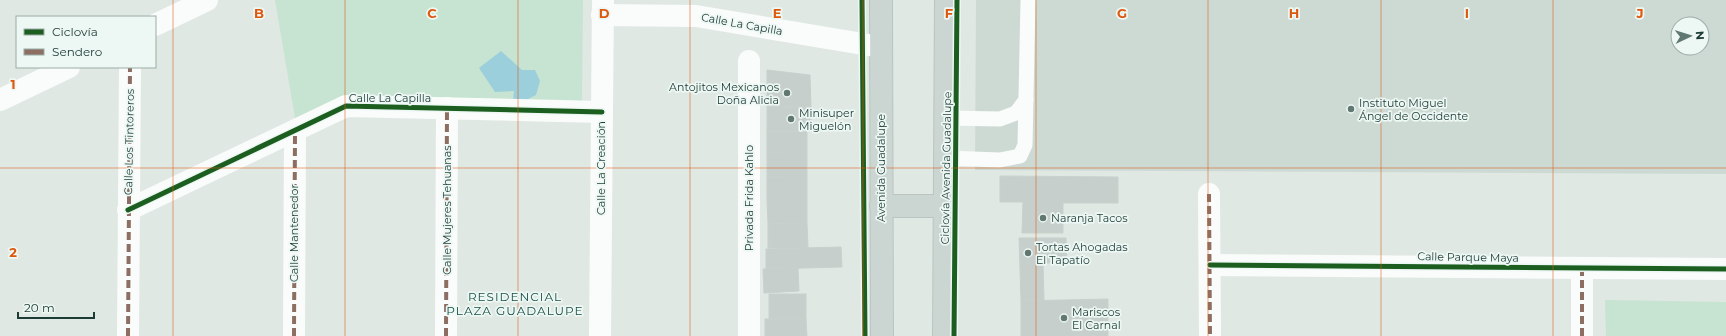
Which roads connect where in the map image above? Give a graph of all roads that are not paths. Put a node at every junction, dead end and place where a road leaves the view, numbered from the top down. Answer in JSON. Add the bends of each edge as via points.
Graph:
{"nodes":[{"id":1,"x":207,"y":0,"type":"edge"},
{"id":2,"x":881,"y":0,"type":"edge"},
{"id":3,"x":946,"y":0,"type":"edge"},
{"id":4,"x":1028,"y":0,"type":"edge"},
{"id":5,"x":603,"y":8,"type":"edge"},
{"id":6,"x":156,"y":25,"type":"edge"},
{"id":7,"x":881,"y":47,"type":"junction"},
{"id":8,"x":749,"y":61,"type":"dead end"},
{"id":9,"x":67,"y":68,"type":"edge"},
{"id":10,"x":130,"y":68,"type":"edge"},
{"id":11,"x":0,"y":100,"type":"edge"},
{"id":12,"x":1026,"y":100,"type":"junction"},
{"id":13,"x":447,"y":108,"type":"junction"},
{"id":14,"x":602,"y":112,"type":"junction"},
{"id":15,"x":945,"y":118,"type":"junction"},
{"id":16,"x":295,"y":131,"type":"junction"},
{"id":17,"x":944,"y":158,"type":"junction"},
{"id":18,"x":1209,"y":194,"type":"dead end"},
{"id":19,"x":881,"y":206,"type":"junction"},
{"id":20,"x":944,"y":206,"type":"junction"},
{"id":21,"x":128,"y":210,"type":"junction"},
{"id":22,"x":1210,"y":265,"type":"junction"},
{"id":23,"x":1582,"y":268,"type":"junction"},
{"id":24,"x":1726,"y":269,"type":"edge"},
{"id":25,"x":128,"y":336,"type":"edge"},
{"id":26,"x":294,"y":336,"type":"edge"},
{"id":27,"x":446,"y":336,"type":"edge"},
{"id":28,"x":600,"y":336,"type":"edge"},
{"id":29,"x":748,"y":336,"type":"edge"},
{"id":30,"x":882,"y":336,"type":"edge"},
{"id":31,"x":944,"y":336,"type":"edge"},
{"id":32,"x":1210,"y":336,"type":"edge"},
{"id":33,"x":1582,"y":336,"type":"edge"}],
"edges":[{"from":1,"to":6,"type":"street"},
{"from":2,"to":7,"type":"main road","name":"Avenida Guadalupe"},
{"from":3,"to":15,"type":"main road"},
{"from":4,"to":12,"type":"lane"},
{"from":5,"to":7,"type":"street","name":"Calle La Capilla","via":[[696,16]]},
{"from":5,"to":14,"type":"street","name":"Calle La Creación"},
{"from":7,"to":19,"type":"main road","name":"Avenida Guadalupe"},
{"from":8,"to":29,"type":"street","name":"Privada Frida Kahlo"},
{"from":9,"to":11,"type":"street"},
{"from":10,"to":21,"type":"street","name":"Calle Los Tintoreros"},
{"from":12,"to":15,"type":"lane","via":[[1016,113],[1000,119]]},
{"from":12,"to":17,"type":"lane","via":[[1026,145],[1020,156],[1000,160]]},
{"from":13,"to":14,"type":"street","name":"Calle La Capilla"},
{"from":13,"to":16,"type":"street","name":"Calle La Capilla","via":[[346,106]]},
{"from":13,"to":27,"type":"street","name":"Calle Mujeres Tehuanas"},
{"from":14,"to":28,"type":"street","name":"Calle La Creación"},
{"from":15,"to":17,"type":"main road"},
{"from":16,"to":21,"type":"street","name":"Calle La Capilla"},
{"from":16,"to":26,"type":"street","name":"Calle Mantenedor"},
{"from":17,"to":20,"type":"main road"},
{"from":18,"to":22,"type":"street"},
{"from":19,"to":20,"type":"main road"},
{"from":19,"to":30,"type":"main road","name":"Avenida Guadalupe"},
{"from":20,"to":31,"type":"main road"},
{"from":21,"to":25,"type":"street","name":"Calle Los Tintoreros"},
{"from":22,"to":23,"type":"street","name":"Calle Parque Maya"},
{"from":22,"to":32,"type":"street"},
{"from":23,"to":24,"type":"street","name":"Calle Parque Maya"},
{"from":23,"to":33,"type":"street"}]}
